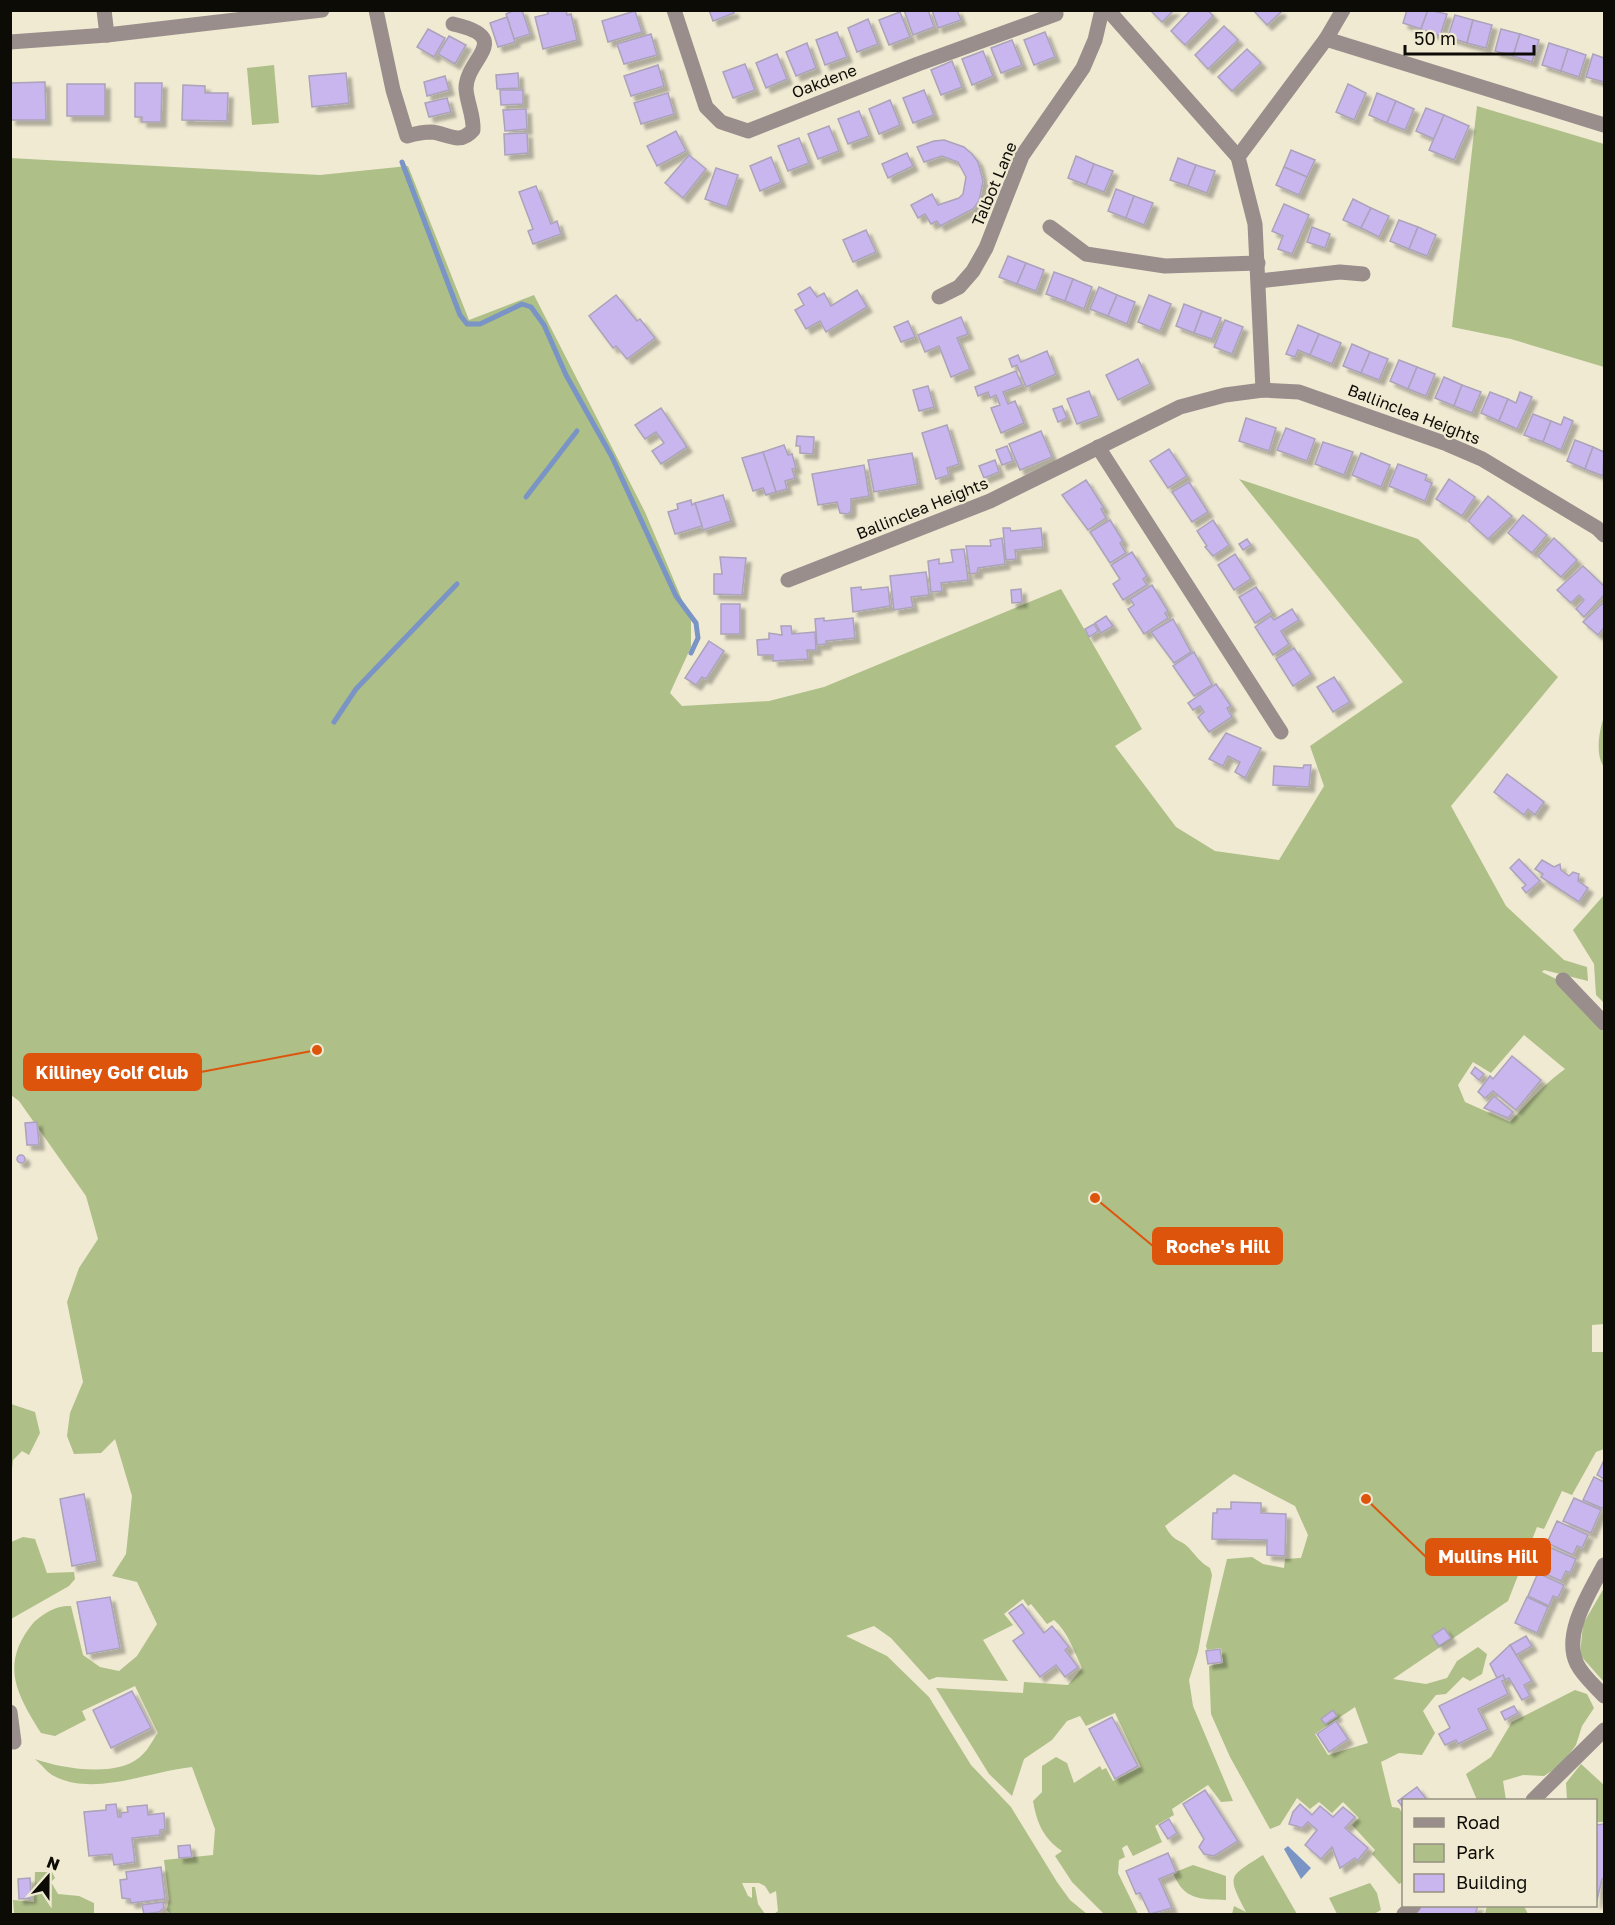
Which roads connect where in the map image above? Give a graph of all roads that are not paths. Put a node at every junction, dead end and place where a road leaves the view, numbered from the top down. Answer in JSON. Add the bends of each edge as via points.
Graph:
{"nodes":[{"id":1,"x":104,"y":10,"type":"edge"},
{"id":2,"x":322,"y":10,"type":"edge"},
{"id":3,"x":376,"y":10,"type":"edge"},
{"id":4,"x":674,"y":10,"type":"edge"},
{"id":5,"x":1102,"y":10,"type":"edge"},
{"id":6,"x":1108,"y":10,"type":"edge"},
{"id":7,"x":1343,"y":10,"type":"edge"},
{"id":8,"x":1056,"y":14,"type":"dead end"},
{"id":9,"x":453,"y":24,"type":"dead end"},
{"id":10,"x":107,"y":34,"type":"junction"},
{"id":11,"x":1326,"y":39,"type":"junction"},
{"id":12,"x":10,"y":42,"type":"edge"},
{"id":13,"x":1605,"y":125,"type":"edge"},
{"id":14,"x":1238,"y":157,"type":"junction"},
{"id":15,"x":1050,"y":227,"type":"dead end"},
{"id":16,"x":1258,"y":263,"type":"junction"},
{"id":17,"x":1364,"y":274,"type":"dead end"},
{"id":18,"x":1259,"y":281,"type":"junction"},
{"id":19,"x":939,"y":297,"type":"dead end"},
{"id":20,"x":1263,"y":390,"type":"junction"},
{"id":21,"x":1098,"y":447,"type":"junction"},
{"id":22,"x":1605,"y":535,"type":"edge"},
{"id":23,"x":788,"y":580,"type":"dead end"},
{"id":24,"x":1281,"y":732,"type":"dead end"},
{"id":25,"x":1563,"y":980,"type":"dead end"},
{"id":26,"x":1605,"y":1023,"type":"edge"},
{"id":27,"x":1605,"y":1565,"type":"edge"},
{"id":28,"x":1605,"y":1696,"type":"edge"},
{"id":29,"x":10,"y":1712,"type":"edge"},
{"id":30,"x":1605,"y":1730,"type":"edge"},
{"id":31,"x":14,"y":1742,"type":"dead end"},
{"id":32,"x":1534,"y":1799,"type":"edge"}],
"edges":[{"from":1,"to":10,"type":"street"},
{"from":2,"to":10,"type":"street"},
{"from":3,"to":9,"type":"street","via":[[407,136],[433,132],[461,138],[473,130],[466,88],[484,47],[477,32]]},
{"from":4,"to":8,"type":"street","name":"Oakdene","via":[[706,107],[721,122],[748,131]]},
{"from":5,"to":19,"type":"street","name":"Talbot Lane","via":[[1083,68],[1022,156],[974,271],[959,287]]},
{"from":6,"to":14,"type":"street"},
{"from":7,"to":11,"type":"street"},
{"from":10,"to":12,"type":"street"},
{"from":11,"to":13,"type":"street"},
{"from":11,"to":14,"type":"street"},
{"from":14,"to":16,"type":"street","via":[[1255,224]]},
{"from":15,"to":16,"type":"street","via":[[1086,254],[1165,266]]},
{"from":16,"to":18,"type":"street"},
{"from":17,"to":18,"type":"street","via":[[1340,272]]},
{"from":18,"to":20,"type":"street"},
{"from":20,"to":21,"type":"street","name":"Ballinclea Heights","via":[[1180,406]]},
{"from":20,"to":22,"type":"street","name":"Ballinclea Heights","via":[[1299,392],[1447,444],[1482,459]]},
{"from":21,"to":23,"type":"street","name":"Ballinclea Heights","via":[[990,501]]},
{"from":21,"to":24,"type":"street"},
{"from":25,"to":26,"type":"street"},
{"from":27,"to":28,"type":"street","via":[[1574,1630],[1572,1647],[1581,1671]]},
{"from":29,"to":31,"type":"street"},
{"from":30,"to":32,"type":"street"}]}
